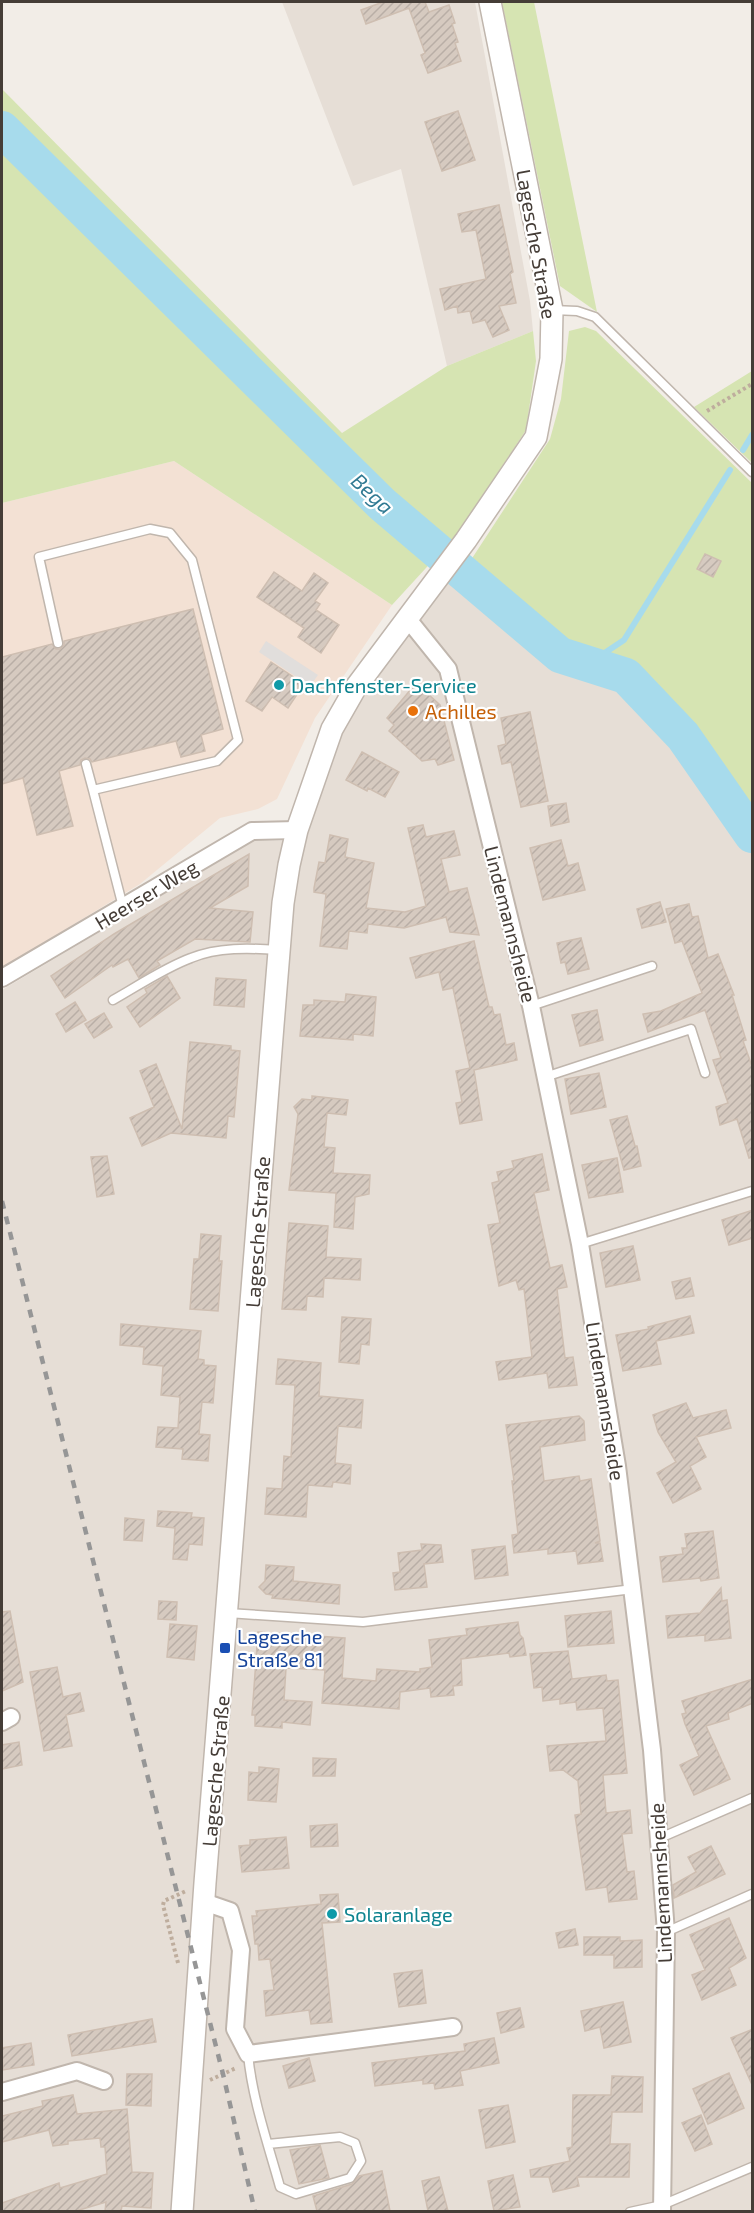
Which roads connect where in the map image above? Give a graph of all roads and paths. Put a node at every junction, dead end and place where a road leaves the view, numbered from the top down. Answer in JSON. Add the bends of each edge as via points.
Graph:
{"nodes":[{"id":1,"x":490,"y":2,"type":"edge"},
{"id":2,"x":552,"y":310,"type":"junction"},
{"id":3,"x":753,"y":384,"type":"edge"},
{"id":4,"x":697,"y":417,"type":"junction"},
{"id":5,"x":753,"y":472,"type":"edge"},
{"id":6,"x":407,"y":618,"type":"junction"},
{"id":7,"x":58,"y":643,"type":"dead end"},
{"id":8,"x":86,"y":764,"type":"dead end"},
{"id":9,"x":93,"y":790,"type":"junction"},
{"id":10,"x":297,"y":830,"type":"junction"},
{"id":11,"x":123,"y":908,"type":"junction"},
{"id":12,"x":279,"y":950,"type":"junction"},
{"id":13,"x":652,"y":966,"type":"dead end"},
{"id":14,"x":2,"y":978,"type":"edge"},
{"id":15,"x":113,"y":1000,"type":"dead end"},
{"id":16,"x":531,"y":1006,"type":"junction"},
{"id":17,"x":705,"y":1073,"type":"dead end"},
{"id":18,"x":546,"y":1077,"type":"junction"},
{"id":19,"x":753,"y":1191,"type":"edge"},
{"id":20,"x":580,"y":1244,"type":"junction"},
{"id":21,"x":633,"y":1589,"type":"junction"},
{"id":22,"x":227,"y":1613,"type":"junction"},
{"id":23,"x":753,"y":1798,"type":"edge"},
{"id":24,"x":660,"y":1838,"type":"junction"},
{"id":25,"x":753,"y":1894,"type":"edge"},
{"id":26,"x":204,"y":1902,"type":"junction"},
{"id":27,"x":666,"y":1932,"type":"junction"},
{"id":28,"x":453,"y":2027,"type":"dead end"},
{"id":29,"x":249,"y":2057,"type":"junction"},
{"id":30,"x":104,"y":2081,"type":"dead end"},
{"id":31,"x":190,"y":2089,"type":"junction"},
{"id":32,"x":2,"y":2092,"type":"edge"},
{"id":33,"x":268,"y":2144,"type":"junction"},
{"id":34,"x":753,"y":2167,"type":"edge"},
{"id":35,"x":662,"y":2208,"type":"edge"},
{"id":36,"x":182,"y":2211,"type":"edge"},
{"id":37,"x":630,"y":2211,"type":"edge"}],
"edges":[{"from":1,"to":2,"type":"street","name":"Lagesche Straße"},
{"from":2,"to":4,"type":"lane","via":[[577,311],[595,317]]},
{"from":2,"to":6,"type":"street","name":"Lagesche Straße","via":[[551,359],[536,437]]},
{"from":3,"to":4,"type":"path"},
{"from":4,"to":5,"type":"lane"},
{"from":6,"to":10,"type":"street","name":"Lagesche Straße","via":[[356,687],[332,729]]},
{"from":6,"to":16,"type":"street","name":"Lindemannsheide","via":[[448,669]]},
{"from":7,"to":9,"type":"lane","via":[[39,557],[150,529],[170,532],[192,560],[238,740],[217,760]]},
{"from":8,"to":9,"type":"lane"},
{"from":9,"to":11,"type":"lane"},
{"from":10,"to":11,"type":"street","name":"Heerser Weg","via":[[252,831]]},
{"from":10,"to":12,"type":"street","name":"Lagesche Straße"},
{"from":11,"to":14,"type":"street","name":"Heerser Weg"},
{"from":12,"to":15,"type":"lane","via":[[214,951],[191,958]]},
{"from":12,"to":22,"type":"street","name":"Lagesche Straße"},
{"from":13,"to":16,"type":"lane"},
{"from":16,"to":18,"type":"street","name":"Lindemannsheide"},
{"from":17,"to":18,"type":"lane","via":[[691,1029]]},
{"from":18,"to":20,"type":"street","name":"Lindemannsheide"},
{"from":19,"to":20,"type":"lane"},
{"from":20,"to":21,"type":"street","name":"Lindemannsheide"},
{"from":21,"to":22,"type":"lane","via":[[363,1622]]},
{"from":21,"to":24,"type":"street","name":"Lindemannsheide"},
{"from":22,"to":26,"type":"street","name":"Lagesche Straße"},
{"from":23,"to":24,"type":"lane"},
{"from":24,"to":27,"type":"street","name":"Lindemannsheide"},
{"from":25,"to":27,"type":"lane"},
{"from":26,"to":29,"type":"street","via":[[230,1911],[241,1950],[235,2029]]},
{"from":26,"to":31,"type":"street","name":"Lagesche Straße"},
{"from":27,"to":35,"type":"street","name":"Lindemannsheide"},
{"from":28,"to":29,"type":"street"},
{"from":29,"to":31,"type":"path"},
{"from":29,"to":33,"type":"lane"},
{"from":30,"to":32,"type":"street","via":[[77,2071]]},
{"from":31,"to":36,"type":"street","name":"Lagesche Straße"},
{"from":33,"to":33,"type":"lane","via":[[280,2187],[296,2194],[350,2178],[361,2161],[355,2143],[340,2137]]},
{"from":34,"to":35,"type":"lane"},
{"from":35,"to":37,"type":"lane"}]}
